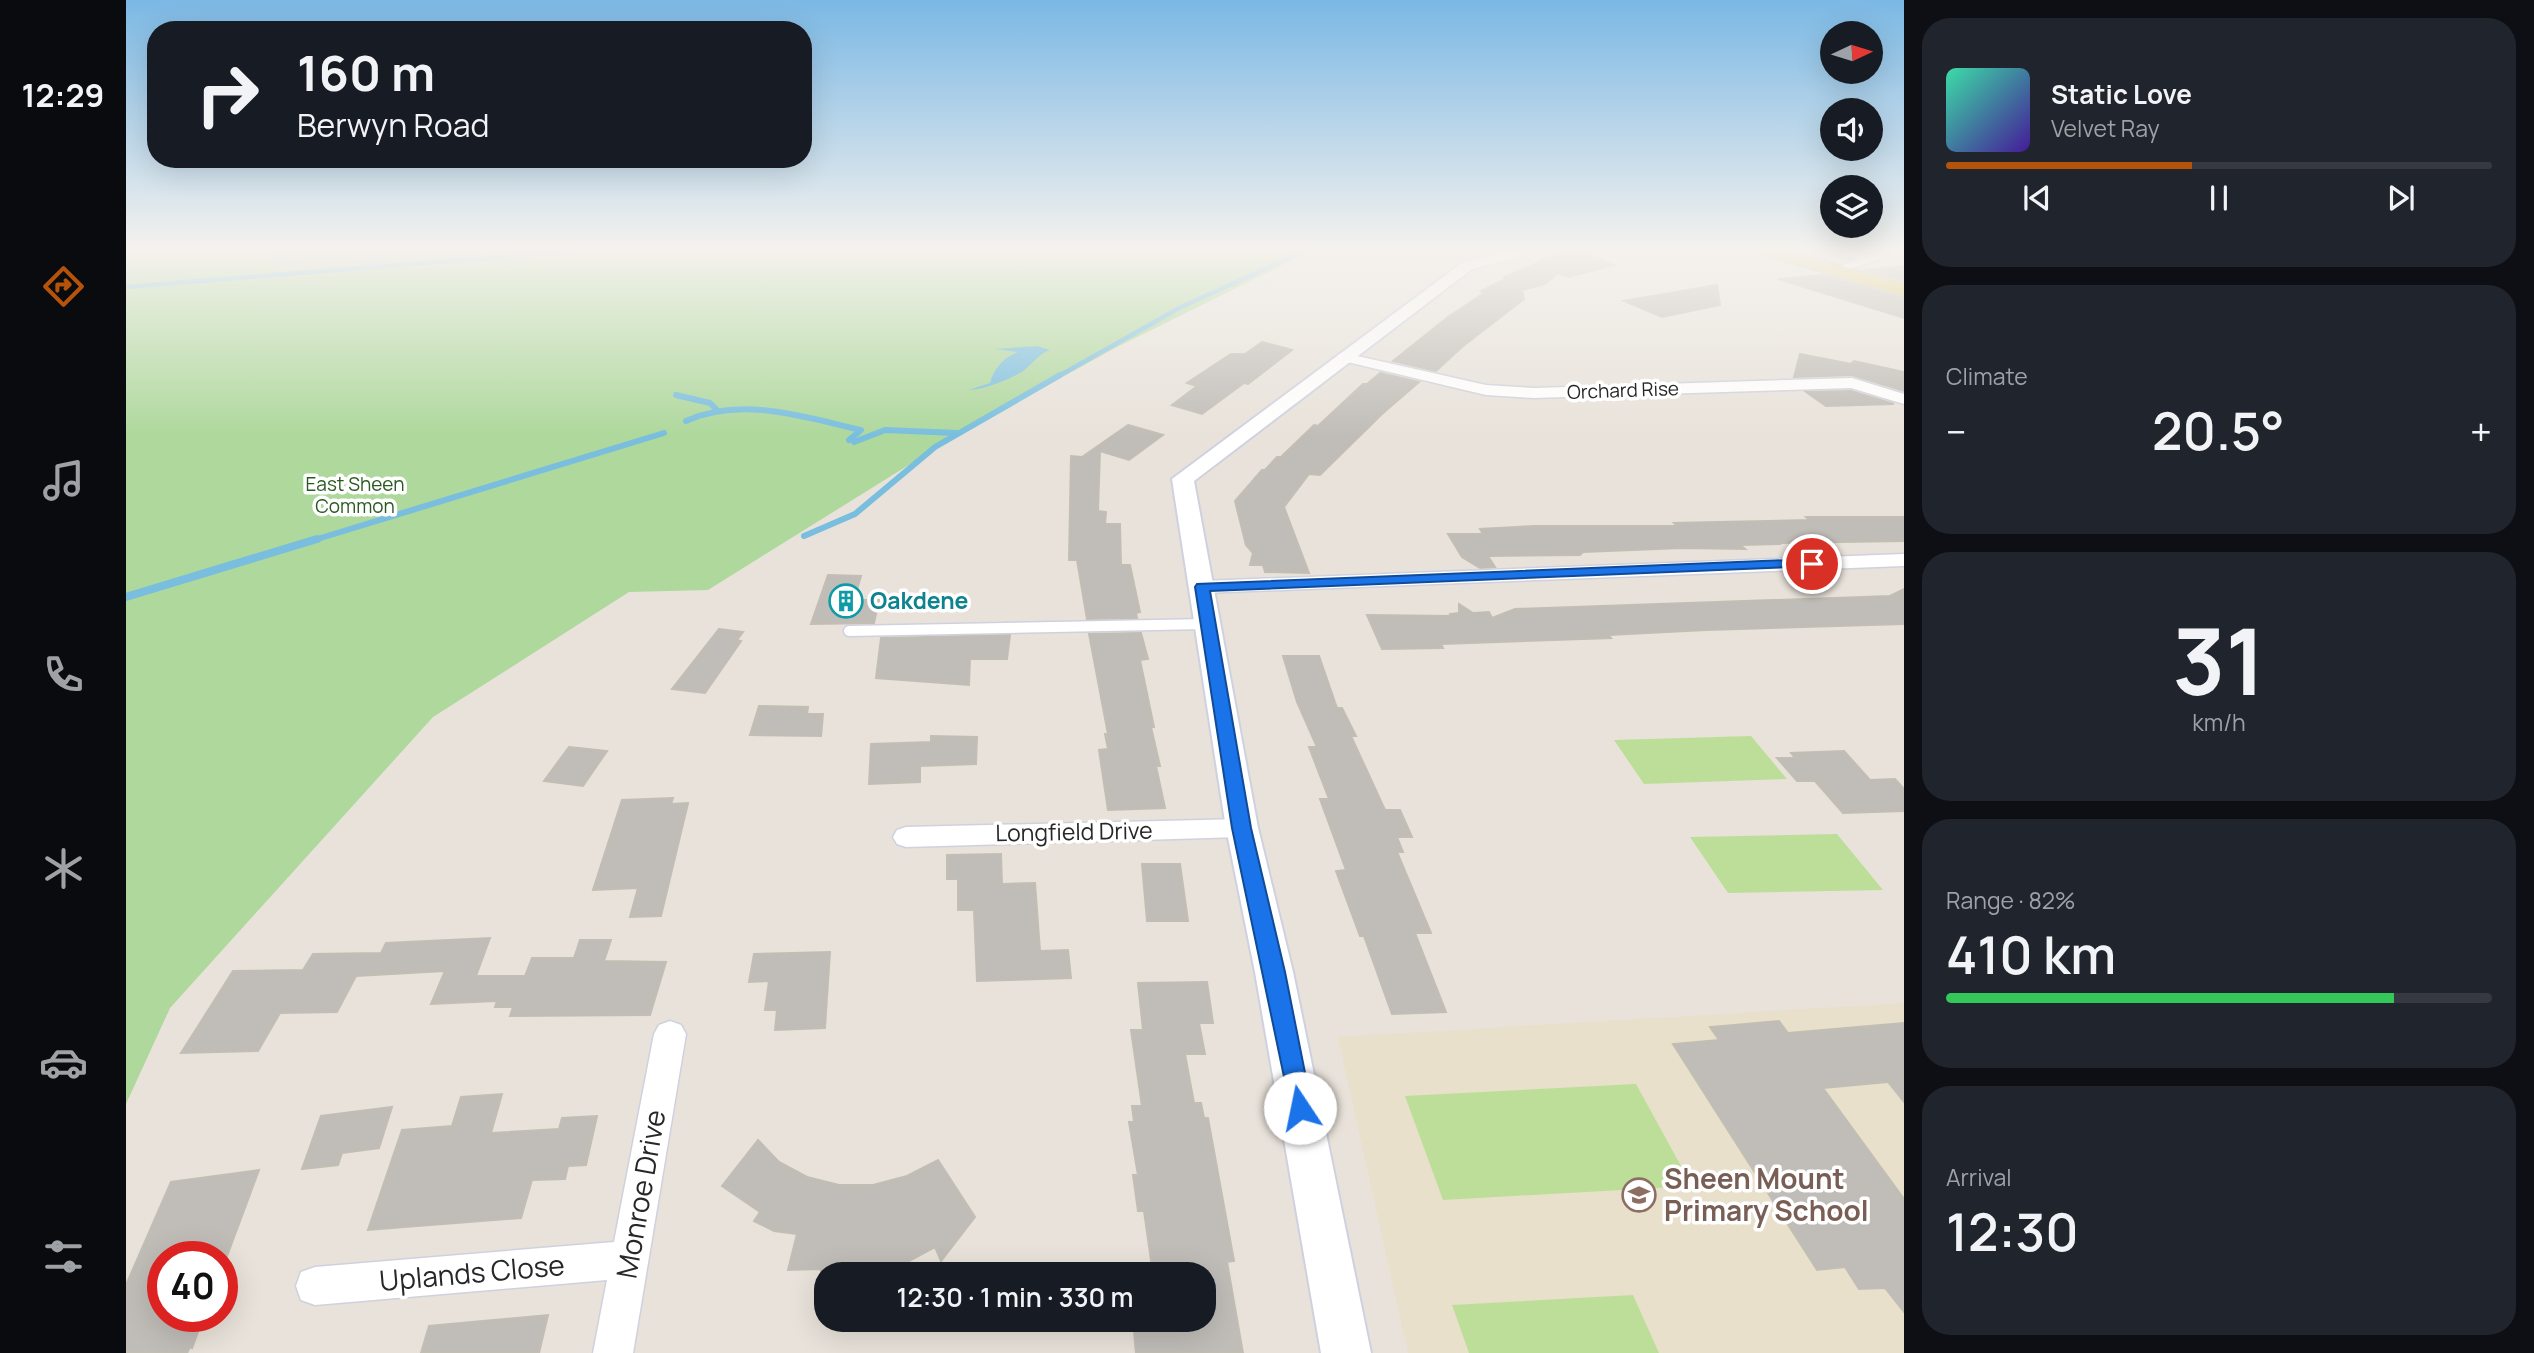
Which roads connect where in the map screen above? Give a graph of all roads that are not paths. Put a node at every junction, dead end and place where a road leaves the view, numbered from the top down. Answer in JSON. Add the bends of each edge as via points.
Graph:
{"nodes":[{"id":1,"x":1406,"y":311,"type":"edge"},
{"id":2,"x":1344,"y":357,"type":"junction"},
{"id":3,"x":1904,"y":399,"type":"edge"},
{"id":4,"x":1904,"y":560,"type":"edge"},
{"id":5,"x":1202,"y":587,"type":"junction"},
{"id":6,"x":1209,"y":624,"type":"junction"},
{"id":7,"x":849,"y":631,"type":"dead end"},
{"id":8,"x":1242,"y":828,"type":"junction"},
{"id":9,"x":906,"y":837,"type":"dead end"},
{"id":10,"x":670,"y":1034,"type":"dead end"},
{"id":11,"x":629,"y":1259,"type":"junction"},
{"id":12,"x":315,"y":1286,"type":"dead end"},
{"id":13,"x":612,"y":1353,"type":"edge"},
{"id":14,"x":1346,"y":1353,"type":"edge"}],
"edges":[{"from":1,"to":2,"type":"street"},
{"from":2,"to":3,"type":"street","name":"Orchard Rise","via":[[1486,390],[1534,393],[1852,383]]},
{"from":2,"to":5,"type":"street","via":[[1183,479]]},
{"from":4,"to":5,"type":"street"},
{"from":5,"to":6,"type":"street"},
{"from":6,"to":7,"type":"lane"},
{"from":6,"to":8,"type":"street"},
{"from":8,"to":9,"type":"street","name":"Longfield Drive"},
{"from":8,"to":14,"type":"street"},
{"from":10,"to":11,"type":"street","name":"Monroe Drive"},
{"from":11,"to":12,"type":"street","name":"Uplands Close"},
{"from":11,"to":13,"type":"street","name":"Monroe Drive"}]}
